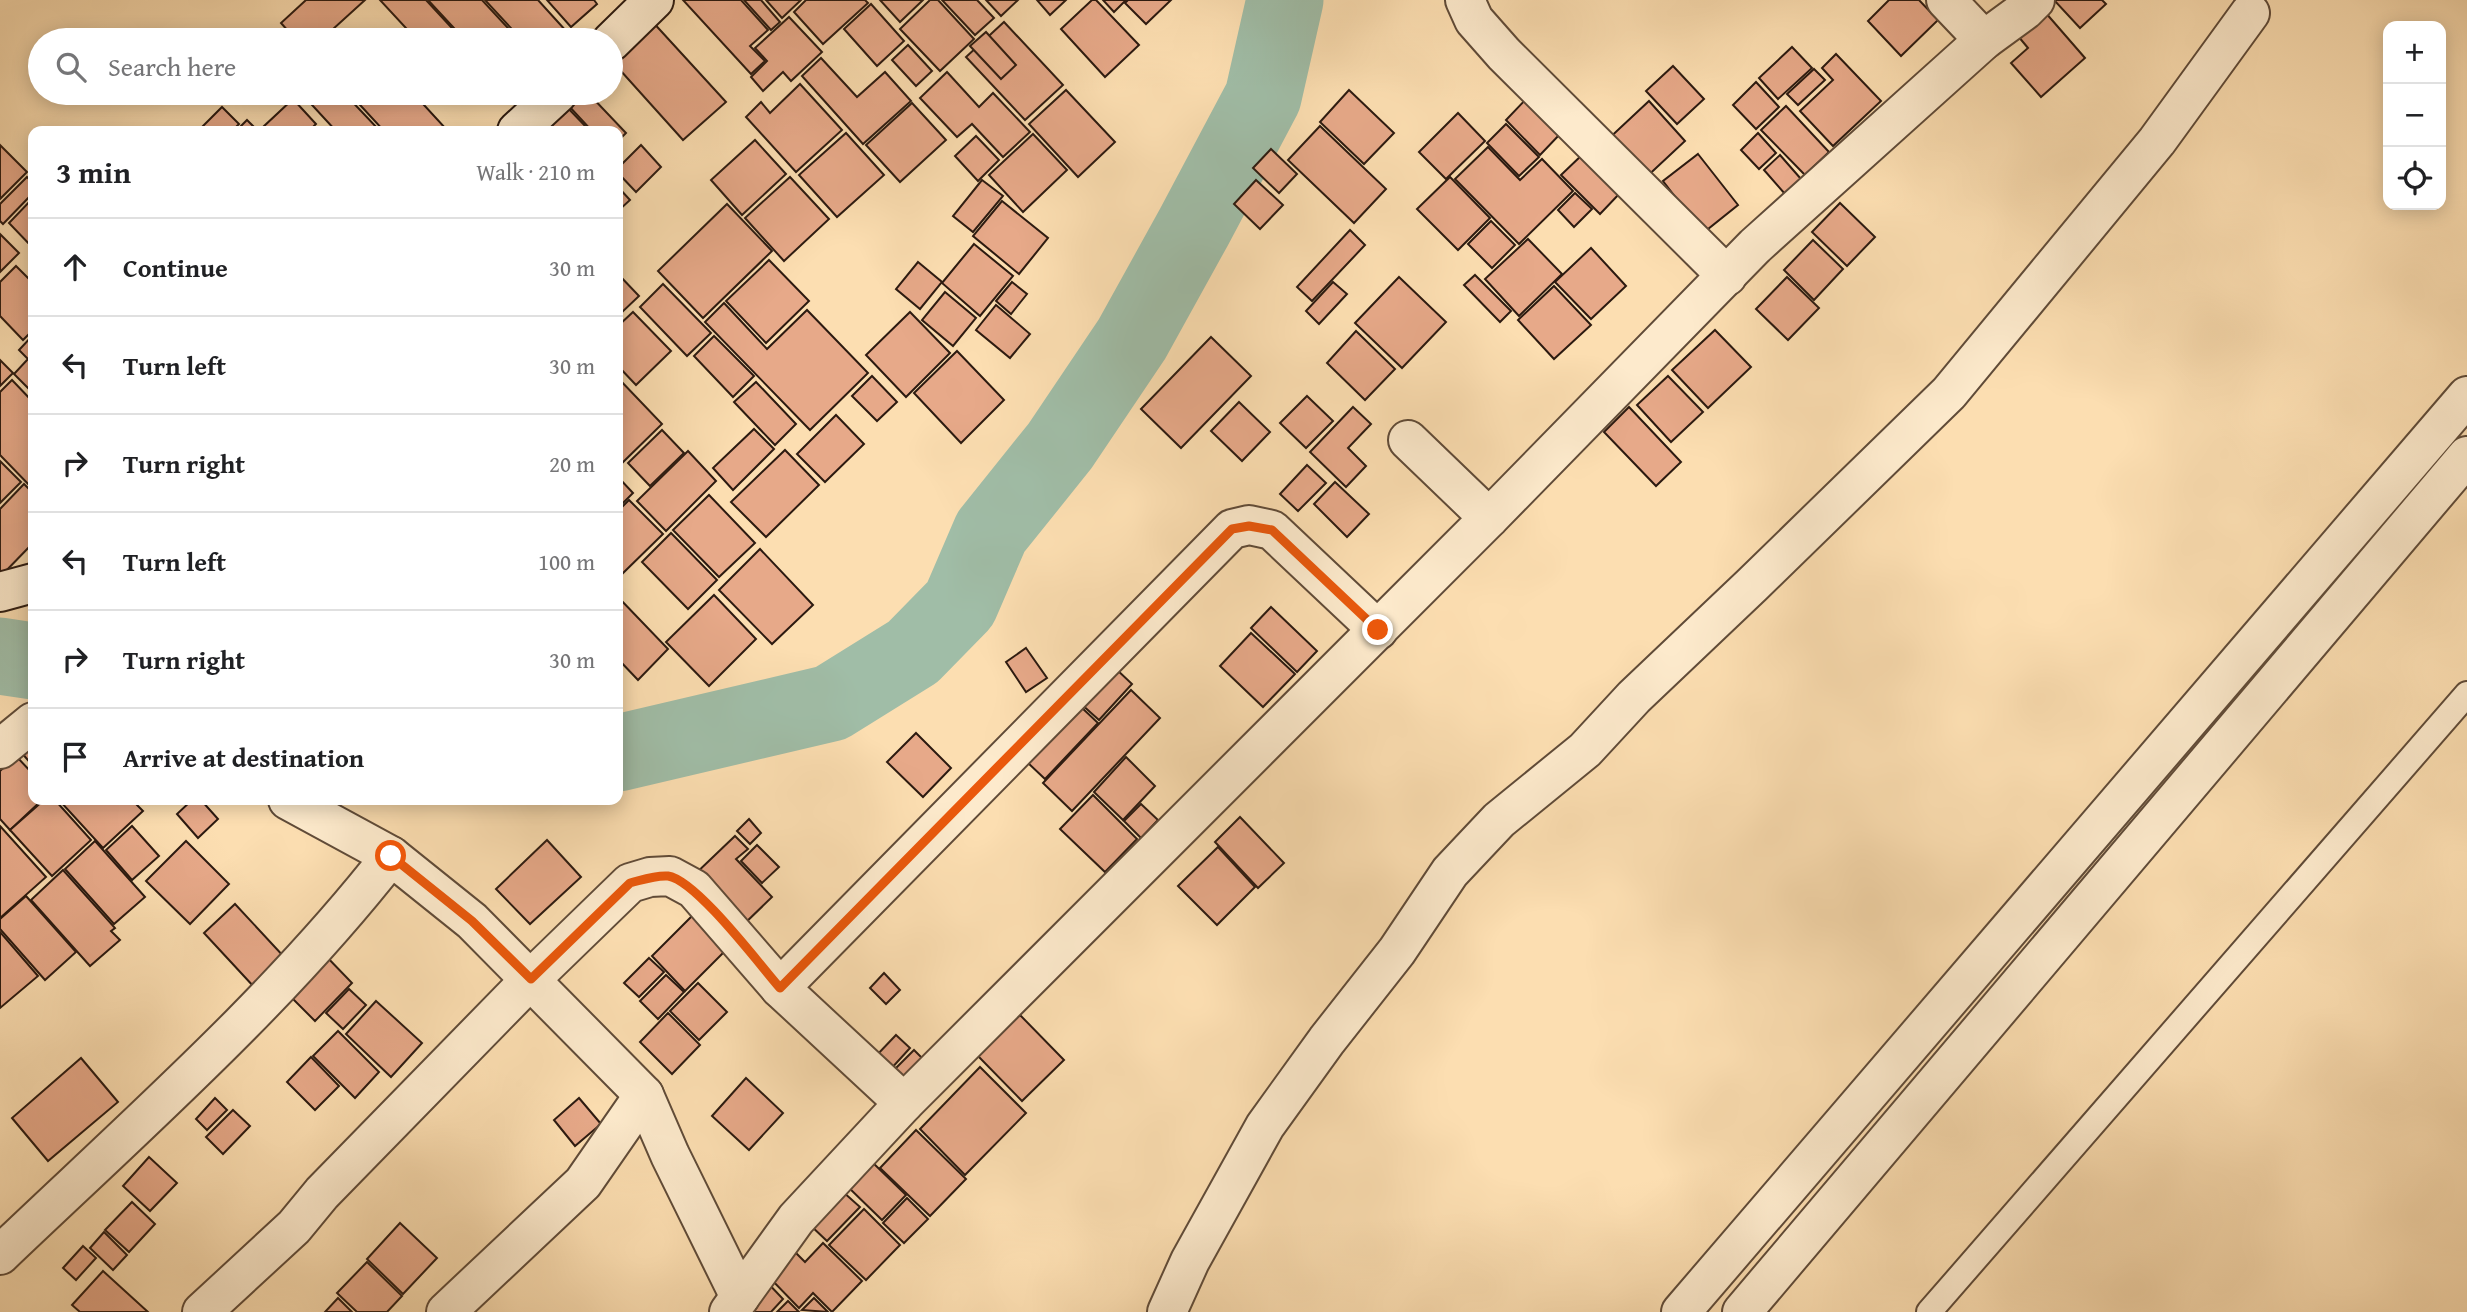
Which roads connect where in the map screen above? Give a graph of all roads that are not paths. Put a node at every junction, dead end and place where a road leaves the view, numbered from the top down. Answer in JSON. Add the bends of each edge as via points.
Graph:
{"nodes":[{"id":1,"x":654,"y":0,"type":"edge"},
{"id":2,"x":1465,"y":0,"type":"edge"},
{"id":3,"x":1946,"y":0,"type":"edge"},
{"id":4,"x":2035,"y":0,"type":"edge"},
{"id":5,"x":2250,"y":13,"type":"dead end"},
{"id":6,"x":623,"y":30,"type":"edge"},
{"id":7,"x":1984,"y":40,"type":"junction"},
{"id":8,"x":545,"y":105,"type":"edge"},
{"id":9,"x":522,"y":126,"type":"edge"},
{"id":10,"x":1727,"y":276,"type":"junction"},
{"id":11,"x":2467,"y":396,"type":"edge"},
{"id":12,"x":1408,"y":440,"type":"dead end"},
{"id":13,"x":2467,"y":456,"type":"edge"},
{"id":14,"x":1489,"y":519,"type":"junction"},
{"id":15,"x":28,"y":584,"type":"edge"},
{"id":16,"x":0,"y":592,"type":"edge"},
{"id":17,"x":1378,"y":630,"type":"junction"},
{"id":18,"x":2467,"y":694,"type":"edge"},
{"id":19,"x":28,"y":726,"type":"edge"},
{"id":20,"x":0,"y":749,"type":"edge"},
{"id":21,"x":297,"y":805,"type":"edge"},
{"id":22,"x":391,"y":856,"type":"junction"},
{"id":23,"x":531,"y":979,"type":"junction"},
{"id":24,"x":780,"y":988,"type":"junction"},
{"id":25,"x":644,"y":1095,"type":"junction"},
{"id":26,"x":904,"y":1103,"type":"junction"},
{"id":27,"x":0,"y":1255,"type":"edge"},
{"id":28,"x":734,"y":1304,"type":"edge"},
{"id":29,"x":202,"y":1312,"type":"edge"},
{"id":30,"x":446,"y":1312,"type":"edge"},
{"id":31,"x":1167,"y":1312,"type":"edge"},
{"id":32,"x":1681,"y":1312,"type":"edge"},
{"id":33,"x":1742,"y":1312,"type":"edge"},
{"id":34,"x":1929,"y":1312,"type":"edge"}],
"edges":[{"from":1,"to":6,"type":"street"},
{"from":2,"to":10,"type":"street","via":[[1474,20],[1504,54]]},
{"from":3,"to":7,"type":"street"},
{"from":4,"to":7,"type":"street"},
{"from":5,"to":31,"type":"street","via":[[2157,141],[1949,393],[1634,696],[1585,750],[1499,820],[1450,872],[1397,951],[1265,1126]]},
{"from":7,"to":10,"type":"street"},
{"from":8,"to":9,"type":"street"},
{"from":10,"to":14,"type":"street"},
{"from":11,"to":32,"type":"street"},
{"from":12,"to":14,"type":"street"},
{"from":13,"to":33,"type":"street"},
{"from":14,"to":17,"type":"street"},
{"from":15,"to":16,"type":"street"},
{"from":17,"to":24,"type":"street","via":[[1272,530],[1232,529]]},
{"from":17,"to":26,"type":"street"},
{"from":18,"to":34,"type":"lane"},
{"from":19,"to":20,"type":"street"},
{"from":21,"to":22,"type":"street"},
{"from":22,"to":23,"type":"street","via":[[472,921]]},
{"from":22,"to":27,"type":"street","via":[[345,913],[204,1061]]},
{"from":23,"to":24,"type":"street","via":[[630,883],[670,876],[694,890]]},
{"from":23,"to":25,"type":"street"},
{"from":23,"to":29,"type":"street","via":[[294,1227]]},
{"from":24,"to":26,"type":"street"},
{"from":25,"to":28,"type":"street"},
{"from":25,"to":30,"type":"street","via":[[583,1183]]},
{"from":26,"to":28,"type":"street","via":[[796,1219]]}]}
